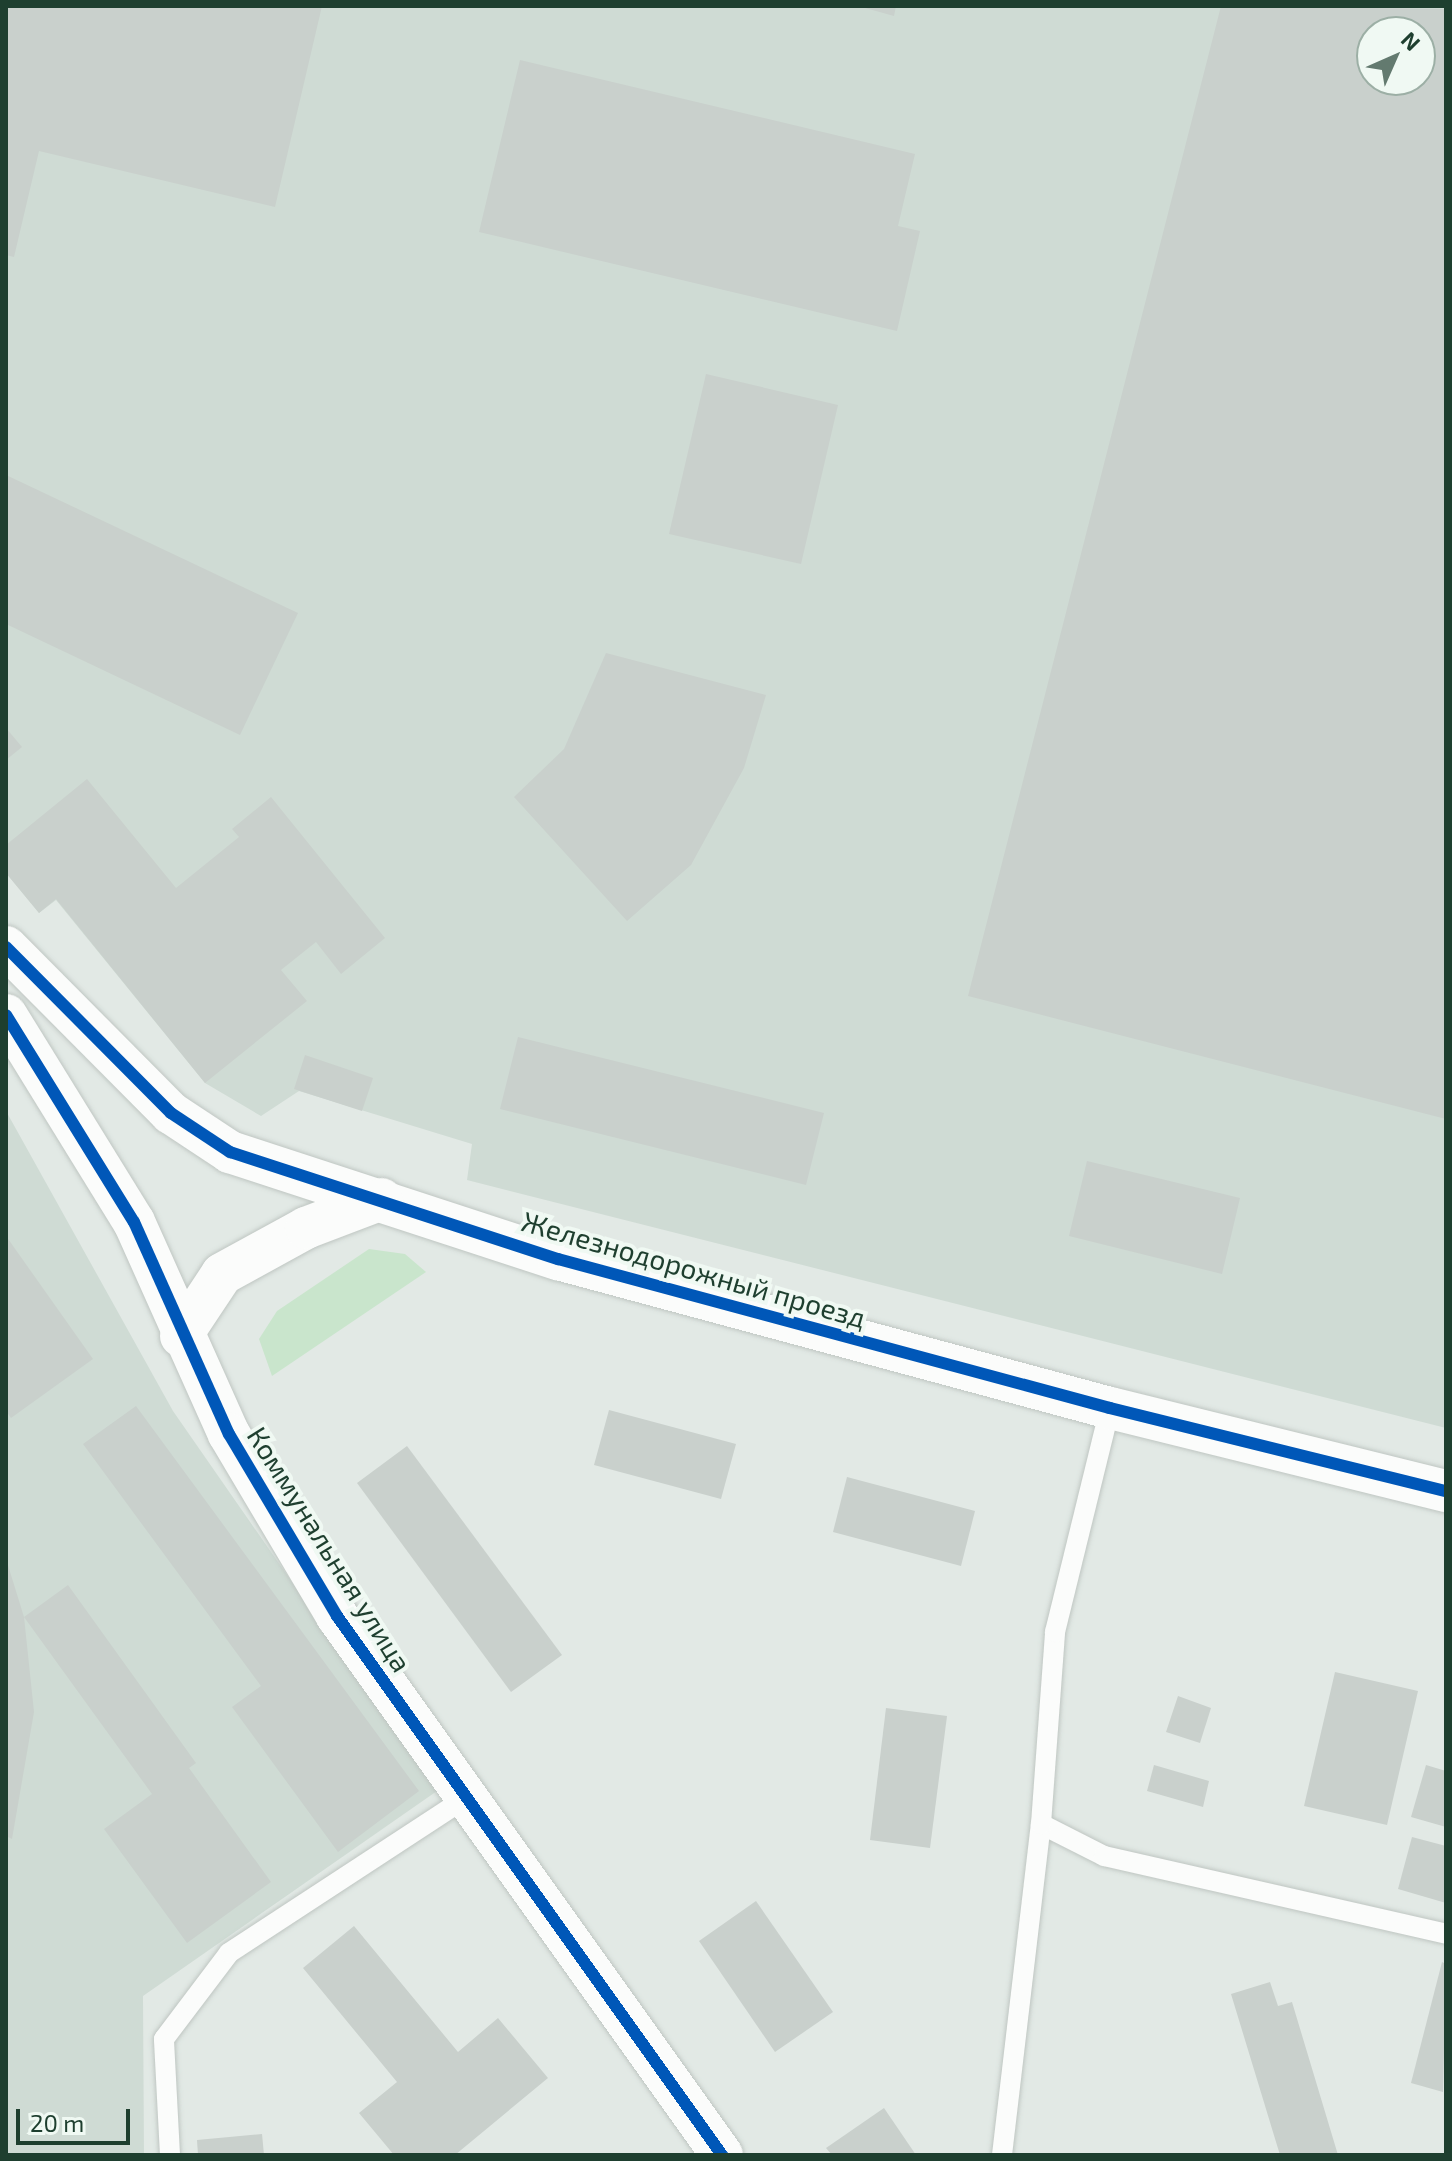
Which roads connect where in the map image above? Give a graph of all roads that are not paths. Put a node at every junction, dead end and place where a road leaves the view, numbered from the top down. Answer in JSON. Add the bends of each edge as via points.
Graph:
{"nodes":[{"id":1,"x":6,"y":947,"type":"edge"},
{"id":2,"x":6,"y":1015,"type":"edge"},
{"id":3,"x":382,"y":1199,"type":"junction"},
{"id":4,"x":181,"y":1336,"type":"junction"},
{"id":5,"x":1110,"y":1408,"type":"junction"},
{"id":6,"x":1446,"y":1491,"type":"edge"},
{"id":7,"x":467,"y":1797,"type":"junction"},
{"id":8,"x":1041,"y":1824,"type":"junction"},
{"id":9,"x":1446,"y":1934,"type":"edge"},
{"id":10,"x":170,"y":2155,"type":"edge"},
{"id":11,"x":722,"y":2155,"type":"edge"},
{"id":12,"x":1002,"y":2155,"type":"edge"}],
"edges":[{"from":1,"to":3,"type":"street","name":"Железнодорожный проезд","via":[[171,1113],[230,1152]]},
{"from":2,"to":4,"type":"street","name":"Коммунальная улица","via":[[134,1222]]},
{"from":3,"to":4,"type":"street","via":[[306,1228],[222,1274]]},
{"from":3,"to":5,"type":"street","name":"Железнодорожный проезд","via":[[558,1259]]},
{"from":4,"to":7,"type":"street","name":"Коммунальная улица","via":[[229,1434],[337,1616]]},
{"from":5,"to":6,"type":"street","name":"Железнодорожный проезд"},
{"from":5,"to":8,"type":"lane","via":[[1055,1632]]},
{"from":7,"to":10,"type":"lane","via":[[229,1953],[164,2039]]},
{"from":7,"to":11,"type":"street","name":"Коммунальная улица"},
{"from":8,"to":9,"type":"lane","via":[[1104,1856]]},
{"from":8,"to":12,"type":"lane"}]}
